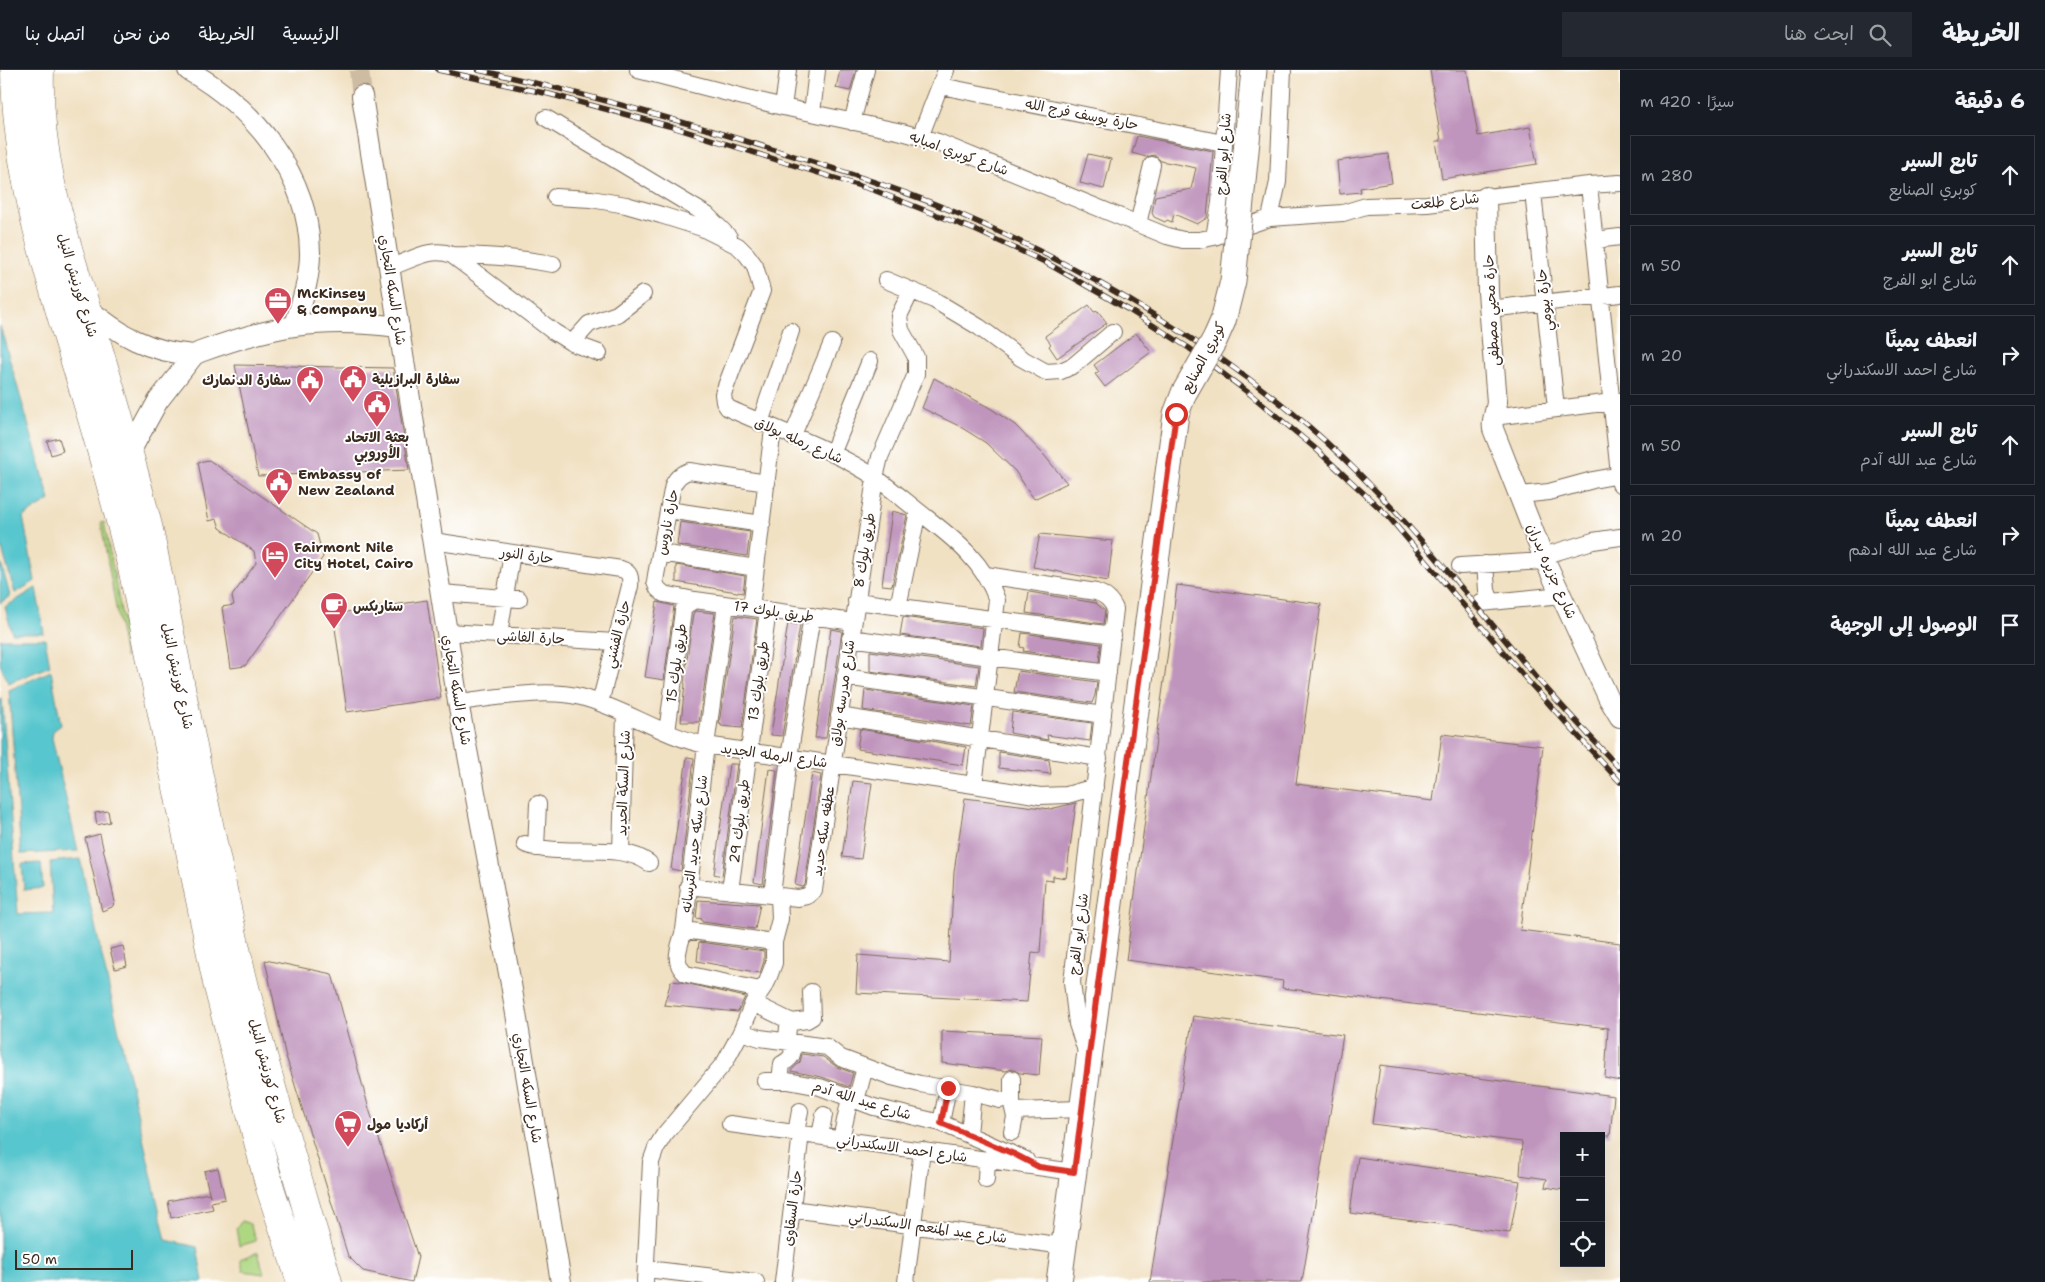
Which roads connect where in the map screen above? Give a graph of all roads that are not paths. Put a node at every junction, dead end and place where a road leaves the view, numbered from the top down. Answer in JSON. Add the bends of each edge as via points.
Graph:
{"nodes":[{"id":1,"x":15,"y":70,"type":"edge"},
{"id":2,"x":40,"y":70,"type":"edge"},
{"id":3,"x":188,"y":70,"type":"edge"},
{"id":4,"x":638,"y":70,"type":"edge"},
{"id":5,"x":788,"y":70,"type":"edge"},
{"id":6,"x":817,"y":70,"type":"edge"},
{"id":7,"x":866,"y":70,"type":"edge"},
{"id":8,"x":1229,"y":70,"type":"edge"},
{"id":9,"x":1283,"y":70,"type":"edge"},
{"id":10,"x":943,"y":78,"type":"edge"},
{"id":11,"x":1253,"y":80,"type":"edge"},
{"id":12,"x":362,"y":96,"type":"tunnel mouth"},
{"id":13,"x":783,"y":107,"type":"junction"},
{"id":14,"x":812,"y":113,"type":"junction"},
{"id":15,"x":546,"y":118,"type":"dead end"},
{"id":16,"x":852,"y":122,"type":"junction"},
{"id":17,"x":920,"y":136,"type":"junction"},
{"id":18,"x":1223,"y":143,"type":"junction"},
{"id":19,"x":1152,"y":165,"type":"dead end"},
{"id":20,"x":1620,"y":183,"type":"edge"},
{"id":21,"x":1589,"y":185,"type":"junction"},
{"id":22,"x":1533,"y":192,"type":"junction"},
{"id":23,"x":555,"y":197,"type":"dead end"},
{"id":24,"x":1486,"y":197,"type":"junction"},
{"id":25,"x":1270,"y":218,"type":"junction"},
{"id":26,"x":1138,"y":224,"type":"junction"},
{"id":27,"x":1214,"y":237,"type":"junction"},
{"id":28,"x":1620,"y":237,"type":"edge"},
{"id":29,"x":1595,"y":240,"type":"junction"},
{"id":30,"x":738,"y":246,"type":"junction"},
{"id":31,"x":452,"y":255,"type":"junction"},
{"id":32,"x":553,"y":264,"type":"dead end"},
{"id":33,"x":390,"y":267,"type":"junction"},
{"id":34,"x":886,"y":280,"type":"dead end"},
{"id":35,"x":911,"y":290,"type":"junction"},
{"id":36,"x":643,"y":294,"type":"dead end"},
{"id":37,"x":1620,"y":294,"type":"edge"},
{"id":38,"x":1601,"y":296,"type":"junction"},
{"id":39,"x":1545,"y":303,"type":"junction"},
{"id":40,"x":85,"y":306,"type":"junction"},
{"id":41,"x":1490,"y":309,"type":"junction"},
{"id":42,"x":295,"y":325,"type":"junction"},
{"id":43,"x":398,"y":327,"type":"junction"},
{"id":44,"x":791,"y":331,"type":"dead end"},
{"id":45,"x":1113,"y":332,"type":"dead end"},
{"id":46,"x":832,"y":342,"type":"dead end"},
{"id":47,"x":572,"y":343,"type":"junction"},
{"id":48,"x":599,"y":354,"type":"dead end"},
{"id":49,"x":194,"y":355,"type":"junction"},
{"id":50,"x":870,"y":361,"type":"dead end"},
{"id":51,"x":1616,"y":401,"type":"edge"},
{"id":52,"x":1556,"y":408,"type":"junction"},
{"id":53,"x":1492,"y":419,"type":"junction"},
{"id":54,"x":767,"y":426,"type":"junction"},
{"id":55,"x":792,"y":436,"type":"junction"},
{"id":56,"x":130,"y":452,"type":"junction"},
{"id":57,"x":832,"y":454,"type":"junction"},
{"id":58,"x":875,"y":478,"type":"junction"},
{"id":59,"x":1619,"y":478,"type":"edge"},
{"id":60,"x":767,"y":483,"type":"junction"},
{"id":61,"x":1520,"y":495,"type":"junction"},
{"id":62,"x":668,"y":510,"type":"junction"},
{"id":63,"x":918,"y":511,"type":"junction"},
{"id":64,"x":762,"y":524,"type":"junction"},
{"id":65,"x":1620,"y":537,"type":"edge"},
{"id":66,"x":433,"y":541,"type":"junction"},
{"id":67,"x":512,"y":553,"type":"junction"},
{"id":68,"x":661,"y":553,"type":"junction"},
{"id":69,"x":1544,"y":558,"type":"junction"},
{"id":70,"x":1485,"y":564,"type":"junction"},
{"id":71,"x":1460,"y":566,"type":"dead end"},
{"id":72,"x":756,"y":568,"type":"junction"},
{"id":73,"x":621,"y":569,"type":"joint"},
{"id":74,"x":986,"y":575,"type":"junction"},
{"id":75,"x":441,"y":593,"type":"junction"},
{"id":76,"x":1562,"y":595,"type":"junction"},
{"id":77,"x":512,"y":598,"type":"junction"},
{"id":78,"x":695,"y":600,"type":"junction"},
{"id":79,"x":856,"y":601,"type":"junction"},
{"id":80,"x":726,"y":604,"type":"junction"},
{"id":81,"x":898,"y":607,"type":"junction"},
{"id":82,"x":751,"y":608,"type":"junction"},
{"id":83,"x":768,"y":610,"type":"junction"},
{"id":84,"x":812,"y":616,"type":"junction"},
{"id":85,"x":996,"y":620,"type":"junction"},
{"id":86,"x":851,"y":630,"type":"junction"},
{"id":87,"x":447,"y":632,"type":"junction"},
{"id":88,"x":499,"y":635,"type":"junction"},
{"id":89,"x":1112,"y":636,"type":"junction"},
{"id":90,"x":615,"y":642,"type":"junction"},
{"id":91,"x":991,"y":657,"type":"junction"},
{"id":92,"x":1108,"y":673,"type":"junction"},
{"id":93,"x":844,"y":677,"type":"junction"},
{"id":94,"x":986,"y":698,"type":"junction"},
{"id":95,"x":458,"y":702,"type":"junction"},
{"id":96,"x":600,"y":703,"type":"junction"},
{"id":97,"x":626,"y":714,"type":"junction"},
{"id":98,"x":1103,"y":715,"type":"junction"},
{"id":99,"x":839,"y":716,"type":"junction"},
{"id":100,"x":1620,"y":717,"type":"edge"},
{"id":101,"x":667,"y":732,"type":"junction"},
{"id":102,"x":980,"y":739,"type":"junction"},
{"id":103,"x":706,"y":745,"type":"junction"},
{"id":104,"x":748,"y":751,"type":"junction"},
{"id":105,"x":789,"y":757,"type":"junction"},
{"id":106,"x":1098,"y":758,"type":"junction"},
{"id":107,"x":832,"y":763,"type":"junction"},
{"id":108,"x":974,"y":785,"type":"junction"},
{"id":109,"x":1095,"y":787,"type":"junction"},
{"id":110,"x":538,"y":804,"type":"dead end"},
{"id":111,"x":621,"y":852,"type":"junction"},
{"id":112,"x":649,"y":863,"type":"dead end"},
{"id":113,"x":688,"y":886,"type":"junction"},
{"id":114,"x":730,"y":891,"type":"junction"},
{"id":115,"x":776,"y":896,"type":"junction"},
{"id":116,"x":684,"y":930,"type":"junction"},
{"id":117,"x":774,"y":942,"type":"junction"},
{"id":118,"x":811,"y":992,"type":"dead end"},
{"id":119,"x":756,"y":996,"type":"junction"},
{"id":120,"x":792,"y":1022,"type":"junction"},
{"id":121,"x":741,"y":1032,"type":"junction"},
{"id":122,"x":788,"y":1041,"type":"junction"},
{"id":123,"x":1090,"y":1060,"type":"junction"},
{"id":124,"x":865,"y":1067,"type":"junction"},
{"id":125,"x":1012,"y":1080,"type":"dead end"},
{"id":126,"x":948,"y":1088,"type":"junction"},
{"id":127,"x":973,"y":1093,"type":"junction"},
{"id":128,"x":853,"y":1100,"type":"junction"},
{"id":129,"x":1000,"y":1100,"type":"dead end"},
{"id":130,"x":1082,"y":1110,"type":"junction"},
{"id":131,"x":800,"y":1111,"type":"dead end"},
{"id":132,"x":1014,"y":1111,"type":"junction"},
{"id":133,"x":824,"y":1115,"type":"dead end"},
{"id":134,"x":941,"y":1123,"type":"junction"},
{"id":135,"x":730,"y":1124,"type":"dead end"},
{"id":136,"x":1012,"y":1132,"type":"dead end"},
{"id":137,"x":799,"y":1133,"type":"junction"},
{"id":138,"x":969,"y":1134,"type":"junction"},
{"id":139,"x":820,"y":1136,"type":"junction"},
{"id":140,"x":842,"y":1139,"type":"junction"},
{"id":141,"x":922,"y":1150,"type":"junction"},
{"id":142,"x":987,"y":1160,"type":"junction"},
{"id":143,"x":1039,"y":1167,"type":"junction"},
{"id":144,"x":1074,"y":1172,"type":"junction"},
{"id":145,"x":986,"y":1180,"type":"dead end"},
{"id":146,"x":792,"y":1209,"type":"junction"},
{"id":147,"x":913,"y":1225,"type":"junction"},
{"id":148,"x":1064,"y":1246,"type":"junction"},
{"id":149,"x":646,"y":1276,"type":"edge"},
{"id":150,"x":301,"y":1282,"type":"edge"},
{"id":151,"x":328,"y":1282,"type":"edge"},
{"id":152,"x":561,"y":1282,"type":"edge"},
{"id":153,"x":756,"y":1282,"type":"edge"},
{"id":154,"x":782,"y":1282,"type":"edge"},
{"id":155,"x":906,"y":1282,"type":"edge"},
{"id":156,"x":1059,"y":1282,"type":"edge"}],
"edges":[{"from":1,"to":150,"type":"highway","name":"شارع كورنيش النيل","via":[[18,124],[29,202],[117,505],[217,983],[268,1179]]},
{"from":2,"to":40,"type":"highway","name":"شارع كورنيش النيل","via":[[45,156],[61,231]]},
{"from":3,"to":42,"type":"street","via":[[231,100],[256,124],[296,184],[306,218],[310,254],[306,290]]},
{"from":4,"to":13,"type":"street","name":"شارع كوبري امبابه"},
{"from":5,"to":13,"type":"street"},
{"from":6,"to":14,"type":"street"},
{"from":7,"to":16,"type":"street"},
{"from":8,"to":18,"type":"street","name":"شارع ابو الفرج"},
{"from":9,"to":25,"type":"street","via":[[1278,182]]},
{"from":10,"to":17,"type":"street"},
{"from":10,"to":18,"type":"street","name":"حارة يوسف فرج الله"},
{"from":11,"to":123,"type":"main road","name":"كوبري الصنايع","bridge":true,"via":[[1229,301],[1215,340],[1184,392],[1176,414]]},
{"from":12,"to":33,"type":"street","name":"شارع السكه التجاري"},
{"from":13,"to":14,"type":"street","name":"شارع كوبري امبابه"},
{"from":14,"to":16,"type":"street","name":"شارع كوبري امبابه"},
{"from":15,"to":30,"type":"street","via":[[707,215]]},
{"from":16,"to":17,"type":"street","name":"شارع كوبري امبابه"},
{"from":17,"to":26,"type":"street","name":"شارع كوبري امبابه"},
{"from":18,"to":27,"type":"street","name":"شارع ابو الفرج","via":[[1220,203]]},
{"from":19,"to":26,"type":"street"},
{"from":20,"to":21,"type":"street","name":"شارع طلعت"},
{"from":21,"to":22,"type":"street","name":"شارع طلعت"},
{"from":21,"to":29,"type":"street"},
{"from":22,"to":24,"type":"street","name":"شارع طلعت"},
{"from":22,"to":39,"type":"street","name":"حارة بيومي"},
{"from":23,"to":30,"type":"street","name":"شارع رمله بولاق","via":[[626,205],[702,228]]},
{"from":24,"to":25,"type":"street","name":"شارع طلعت","via":[[1418,205],[1366,206],[1343,213]]},
{"from":24,"to":41,"type":"street","name":"حارة محيي مصطفى"},
{"from":25,"to":27,"type":"street","name":"شارع كوبري امبابه"},
{"from":26,"to":27,"type":"street","name":"شارع كوبري امبابه","via":[[1183,240]]},
{"from":28,"to":29,"type":"street"},
{"from":29,"to":38,"type":"street"},
{"from":30,"to":54,"type":"street","name":"شارع رمله بولاق","via":[[755,266],[762,291],[723,394],[724,402],[728,408]]},
{"from":31,"to":32,"type":"street","via":[[511,257]]},
{"from":31,"to":33,"type":"street","via":[[432,252]]},
{"from":31,"to":47,"type":"street"},
{"from":33,"to":43,"type":"street","name":"شارع السكه التجاري"},
{"from":34,"to":35,"type":"street"},
{"from":35,"to":45,"type":"street","via":[[934,300],[1046,372],[1061,371],[1074,365]]},
{"from":35,"to":58,"type":"street","name":"طريق بلوك 8","via":[[900,316],[901,330],[916,356],[916,374],[880,457]]},
{"from":36,"to":47,"type":"street","via":[[617,314],[589,324]]},
{"from":37,"to":38,"type":"street"},
{"from":38,"to":39,"type":"street"},
{"from":38,"to":51,"type":"street"},
{"from":39,"to":41,"type":"street"},
{"from":39,"to":52,"type":"street","name":"حارة بيومي"},
{"from":40,"to":49,"type":"street","via":[[125,336],[147,346],[170,353]]},
{"from":40,"to":56,"type":"highway","name":"شارع كورنيش النيل"},
{"from":41,"to":53,"type":"street","name":"حارة محيي مصطفى","via":[[1497,402]]},
{"from":42,"to":43,"type":"street","via":[[363,322]]},
{"from":42,"to":49,"type":"street","via":[[260,332]]},
{"from":43,"to":66,"type":"street","name":"شارع السكه التجاري"},
{"from":44,"to":54,"type":"street"},
{"from":46,"to":55,"type":"street"},
{"from":47,"to":48,"type":"street"},
{"from":49,"to":56,"type":"street","via":[[158,401]]},
{"from":50,"to":57,"type":"street"},
{"from":51,"to":52,"type":"street"},
{"from":51,"to":59,"type":"street"},
{"from":52,"to":53,"type":"street"},
{"from":53,"to":61,"type":"street","name":"شارع جزيره بدران"},
{"from":54,"to":55,"type":"street","name":"شارع رمله بولاق"},
{"from":54,"to":60,"type":"street"},
{"from":55,"to":57,"type":"street","name":"شارع رمله بولاق"},
{"from":56,"to":151,"type":"highway","name":"شارع كورنيش النيل","via":[[243,980]]},
{"from":57,"to":58,"type":"street","name":"شارع رمله بولاق"},
{"from":58,"to":63,"type":"street","name":"شارع رمله بولاق"},
{"from":58,"to":79,"type":"street","name":"طريق بلوك 8"},
{"from":59,"to":61,"type":"street"},
{"from":60,"to":62,"type":"street","name":"حارة ناروس","via":[[689,471],[676,479]]},
{"from":60,"to":64,"type":"street"},
{"from":61,"to":69,"type":"street","name":"شارع جزيره بدران"},
{"from":62,"to":64,"type":"street"},
{"from":62,"to":68,"type":"street","name":"حارة ناروس"},
{"from":63,"to":74,"type":"street","name":"شارع رمله بولاق","via":[[960,544]]},
{"from":63,"to":81,"type":"street"},
{"from":64,"to":72,"type":"street"},
{"from":65,"to":69,"type":"street","via":[[1593,541]]},
{"from":66,"to":67,"type":"street","name":"حارة النور"},
{"from":66,"to":75,"type":"street","name":"شارع السكه التجاري"},
{"from":67,"to":73,"type":"street","name":"حارة النور"},
{"from":67,"to":77,"type":"street"},
{"from":68,"to":72,"type":"street"},
{"from":68,"to":78,"type":"street","name":"حارة ناروس","via":[[655,582],[658,589],[664,594]]},
{"from":69,"to":70,"type":"street"},
{"from":69,"to":76,"type":"street","name":"شارع جزيره بدران"},
{"from":70,"to":71,"type":"street"},
{"from":70,"to":76,"type":"street","via":[[1486,602]]},
{"from":72,"to":82,"type":"street"},
{"from":73,"to":90,"type":"street","name":"حارة الفشني","via":[[629,573],[630,582]]},
{"from":74,"to":85,"type":"street","name":"شارع رمله بولاق","via":[[996,600]]},
{"from":74,"to":89,"type":"street","name":"شارع ابو الفرج","via":[[1105,595],[1115,609]]},
{"from":75,"to":77,"type":"street"},
{"from":75,"to":87,"type":"street","name":"شارع السكه التجاري"},
{"from":76,"to":100,"type":"street","name":"شارع جزيره بدران"},
{"from":77,"to":88,"type":"street"},
{"from":78,"to":80,"type":"street","name":"طريق بلوك 17"},
{"from":78,"to":101,"type":"street","name":"طريق بلوك 15","via":[[682,611]]},
{"from":79,"to":81,"type":"street"},
{"from":79,"to":86,"type":"street","name":"طريق بلوك 8"},
{"from":80,"to":82,"type":"street","name":"طريق بلوك 17"},
{"from":80,"to":103,"type":"street","name":"شارع سكه حديد الترسانه"},
{"from":81,"to":85,"type":"street"},
{"from":82,"to":83,"type":"street","name":"طريق بلوك 17"},
{"from":83,"to":84,"type":"street","name":"طريق بلوك 17"},
{"from":83,"to":104,"type":"street","name":"طريق بلوك 13"},
{"from":84,"to":86,"type":"street","name":"طريق بلوك 17"},
{"from":84,"to":105,"type":"street"},
{"from":85,"to":89,"type":"street"},
{"from":85,"to":91,"type":"street","name":"شارع رمله بولاق"},
{"from":86,"to":91,"type":"street","name":"طريق بلوك 17"},
{"from":86,"to":93,"type":"street","name":"شارع مدرسه بولاق"},
{"from":87,"to":88,"type":"street","name":"حارة الفاشى"},
{"from":87,"to":95,"type":"street","name":"شارع السكه التجاري"},
{"from":88,"to":90,"type":"street","name":"حارة الفاشى"},
{"from":89,"to":92,"type":"street","name":"شارع ابو الفرج"},
{"from":90,"to":96,"type":"street","name":"حارة الفشني"},
{"from":91,"to":92,"type":"street","name":"طريق بلوك 17"},
{"from":91,"to":94,"type":"street","name":"شارع رمله بولاق"},
{"from":92,"to":98,"type":"street","name":"شارع ابو الفرج"},
{"from":93,"to":94,"type":"street"},
{"from":93,"to":99,"type":"street","name":"شارع مدرسه بولاق"},
{"from":94,"to":98,"type":"street"},
{"from":94,"to":102,"type":"street","name":"شارع رمله بولاق"},
{"from":95,"to":96,"type":"street","name":"شارع الرمله الجديد","via":[[560,694]]},
{"from":95,"to":152,"type":"street","name":"شارع السكه التجاري","via":[[511,984]]},
{"from":96,"to":97,"type":"street","name":"شارع الرمله الجديد"},
{"from":97,"to":101,"type":"street","name":"شارع الرمله الجديد"},
{"from":97,"to":111,"type":"street","name":"شارع السكة الحديد"},
{"from":98,"to":106,"type":"street","name":"شارع ابو الفرج"},
{"from":99,"to":102,"type":"street"},
{"from":99,"to":107,"type":"street","name":"شارع مدرسه بولاق"},
{"from":101,"to":103,"type":"street","name":"شارع الرمله الجديد"},
{"from":102,"to":106,"type":"street"},
{"from":102,"to":108,"type":"street","name":"شارع رمله بولاق"},
{"from":103,"to":104,"type":"street","name":"شارع الرمله الجديد"},
{"from":103,"to":113,"type":"street","name":"شارع سكه حديد الترسانه"},
{"from":104,"to":105,"type":"street","name":"شارع الرمله الجديد"},
{"from":104,"to":114,"type":"street","name":"طريق بلوك 29"},
{"from":105,"to":107,"type":"street","name":"شارع الرمله الجديد"},
{"from":105,"to":115,"type":"street"},
{"from":106,"to":109,"type":"street","name":"شارع ابو الفرج"},
{"from":107,"to":108,"type":"street","name":"شارع الرمله الجديد"},
{"from":107,"to":115,"type":"street","name":"عطفه سكه حديد","via":[[814,890],[807,896]]},
{"from":108,"to":109,"type":"street","name":"شارع الرمله الجديد","via":[[1040,796]]},
{"from":109,"to":123,"type":"street","name":"شارع ابو الفرج","via":[[1072,982],[1077,1024]]},
{"from":110,"to":111,"type":"street","via":[[531,846],[547,850]]},
{"from":111,"to":112,"type":"street","via":[[636,855]]},
{"from":113,"to":114,"type":"street","name":"عطفه سكه حديد"},
{"from":113,"to":116,"type":"street","name":"شارع سكه حديد الترسانه"},
{"from":114,"to":115,"type":"street","name":"عطفه سكه حديد"},
{"from":115,"to":117,"type":"street","via":[[780,919]]},
{"from":116,"to":117,"type":"street"},
{"from":116,"to":119,"type":"street","name":"شارع سكه حديد الترسانه","via":[[677,960],[679,968],[686,974]]},
{"from":117,"to":119,"type":"street","via":[[772,973]]},
{"from":118,"to":120,"type":"street","via":[[812,1017]]},
{"from":119,"to":120,"type":"street","name":"شارع سكه حديد الترسانه"},
{"from":119,"to":121,"type":"street"},
{"from":120,"to":122,"type":"street","via":[[788,1026]]},
{"from":121,"to":122,"type":"street"},
{"from":121,"to":149,"type":"street","via":[[725,1062],[656,1148],[651,1162]]},
{"from":122,"to":124,"type":"street","via":[[827,1046],[841,1058]]},
{"from":122,"to":128,"type":"street","name":"شارع عبد الله آدم","via":[[792,1056],[782,1064],[772,1081],[820,1087]]},
{"from":123,"to":130,"type":"main road","name":"شارع ابو الفرج"},
{"from":124,"to":126,"type":"street","via":[[910,1081]]},
{"from":124,"to":128,"type":"street"},
{"from":125,"to":132,"type":"street"},
{"from":126,"to":127,"type":"street"},
{"from":126,"to":134,"type":"street"},
{"from":127,"to":129,"type":"street"},
{"from":127,"to":138,"type":"street"},
{"from":128,"to":134,"type":"street","name":"شارع عبد الله آدم"},
{"from":128,"to":140,"type":"street"},
{"from":130,"to":132,"type":"street"},
{"from":130,"to":144,"type":"main road","name":"شارع ابو الفرج"},
{"from":131,"to":137,"type":"street","name":"حارة السقاوى"},
{"from":132,"to":136,"type":"street"},
{"from":133,"to":139,"type":"street"},
{"from":134,"to":138,"type":"street","name":"شارع عبد الله آدم"},
{"from":135,"to":137,"type":"street","name":"شارع احمد الاسكندراني"},
{"from":137,"to":139,"type":"street","name":"شارع احمد الاسكندراني"},
{"from":137,"to":146,"type":"street","name":"حارة السقاوى"},
{"from":138,"to":143,"type":"street","name":"شارع عبد الله آدم"},
{"from":139,"to":140,"type":"street","name":"شارع احمد الاسكندراني"},
{"from":140,"to":141,"type":"street","name":"شارع احمد الاسكندراني"},
{"from":141,"to":142,"type":"street","name":"شارع احمد الاسكندراني"},
{"from":141,"to":147,"type":"street"},
{"from":142,"to":143,"type":"street","name":"شارع احمد الاسكندراني"},
{"from":142,"to":145,"type":"street"},
{"from":143,"to":144,"type":"street","name":"شارع احمد الاسكندراني"},
{"from":144,"to":148,"type":"main road","name":"شارع ابو الفرج"},
{"from":146,"to":147,"type":"street","name":"شارع عبد المنعم الاسكندراني"},
{"from":146,"to":154,"type":"street","name":"حارة السقاوى"},
{"from":147,"to":148,"type":"street","name":"شارع عبد المنعم الاسكندراني"},
{"from":147,"to":155,"type":"street"},
{"from":148,"to":156,"type":"main road","name":"شارع ابو الفرج"},
{"from":149,"to":153,"type":"street"}]}
